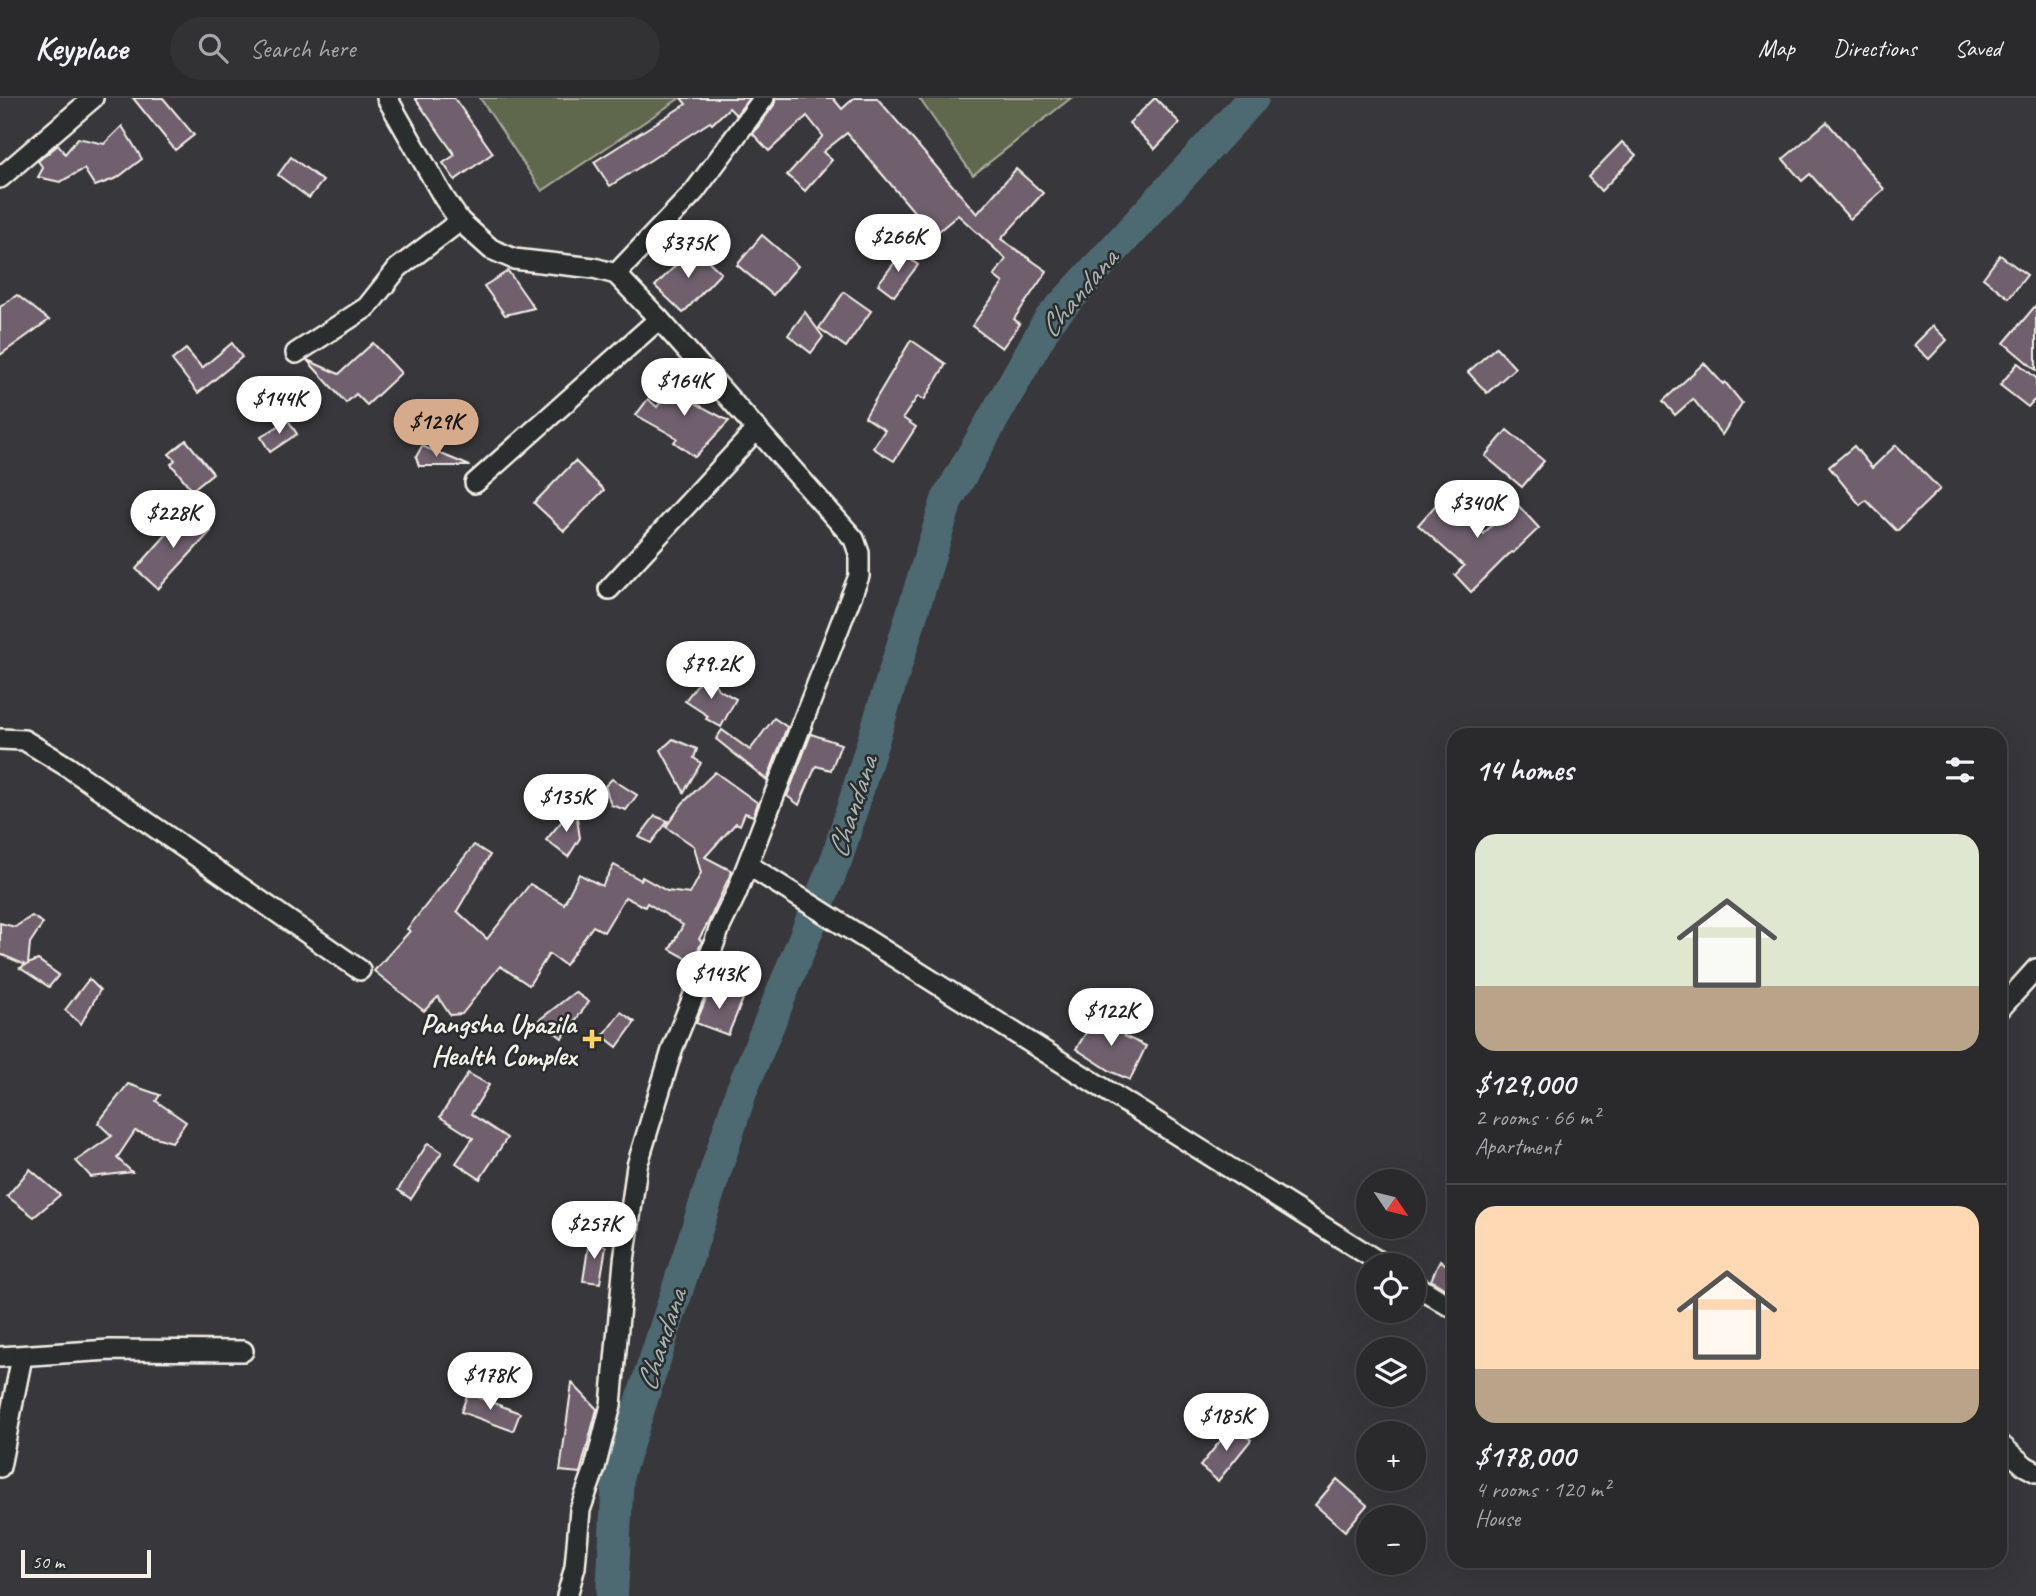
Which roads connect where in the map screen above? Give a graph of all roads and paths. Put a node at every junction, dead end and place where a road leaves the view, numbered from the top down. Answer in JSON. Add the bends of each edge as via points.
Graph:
{"nodes":[{"id":1,"x":93,"y":98,"type":"edge"},
{"id":2,"x":387,"y":98,"type":"edge"},
{"id":3,"x":764,"y":98,"type":"edge"},
{"id":4,"x":0,"y":178,"type":"edge"},
{"id":5,"x":460,"y":221,"type":"junction"},
{"id":6,"x":616,"y":274,"type":"junction"},
{"id":7,"x":659,"y":319,"type":"junction"},
{"id":8,"x":296,"y":353,"type":"dead end"},
{"id":9,"x":757,"y":429,"type":"junction"},
{"id":10,"x":475,"y":483,"type":"dead end"},
{"id":11,"x":609,"y":589,"type":"dead end"},
{"id":12,"x":0,"y":739,"type":"edge"},
{"id":13,"x":755,"y":870,"type":"junction"},
{"id":14,"x":2036,"y":969,"type":"edge"},
{"id":15,"x":360,"y":970,"type":"dead end"},
{"id":16,"x":2007,"y":1001,"type":"edge"},
{"id":17,"x":1365,"y":1253,"type":"edge"},
{"id":18,"x":1426,"y":1292,"type":"edge"},
{"id":19,"x":1447,"y":1304,"type":"edge"},
{"id":20,"x":243,"y":1351,"type":"dead end"},
{"id":21,"x":0,"y":1357,"type":"edge"},
{"id":22,"x":22,"y":1357,"type":"junction"},
{"id":23,"x":2007,"y":1450,"type":"edge"},
{"id":24,"x":0,"y":1467,"type":"edge"},
{"id":25,"x":2036,"y":1472,"type":"edge"},
{"id":26,"x":567,"y":1596,"type":"edge"}],
"edges":[{"from":1,"to":4,"type":"street"},
{"from":2,"to":5,"type":"street"},
{"from":3,"to":6,"type":"street","via":[[694,192]]},
{"from":5,"to":6,"type":"street","via":[[491,249],[514,259]]},
{"from":5,"to":8,"type":"street","via":[[398,268],[367,307]]},
{"from":6,"to":7,"type":"street"},
{"from":7,"to":9,"type":"street"},
{"from":7,"to":10,"type":"street"},
{"from":9,"to":11,"type":"street"},
{"from":9,"to":13,"type":"street","via":[[854,539],[859,576]]},
{"from":12,"to":15,"type":"street","via":[[24,740],[68,766]]},
{"from":13,"to":17,"type":"street"},
{"from":13,"to":26,"type":"street","via":[[736,894],[720,928],[712,968],[673,1047],[637,1166],[611,1405],[580,1510],[575,1567]]},
{"from":14,"to":16,"type":"street"},
{"from":18,"to":19,"type":"street"},
{"from":20,"to":22,"type":"street","via":[[110,1350]]},
{"from":21,"to":22,"type":"street"},
{"from":22,"to":24,"type":"street"},
{"from":23,"to":25,"type":"street"}]}
